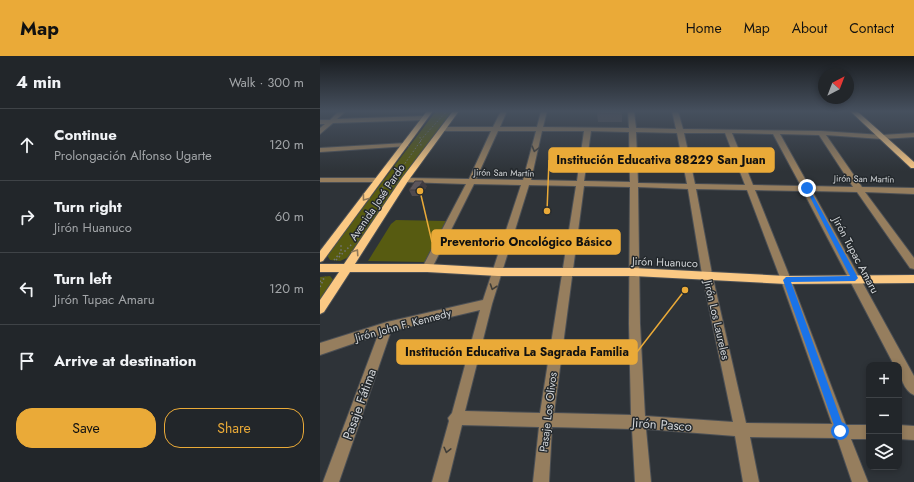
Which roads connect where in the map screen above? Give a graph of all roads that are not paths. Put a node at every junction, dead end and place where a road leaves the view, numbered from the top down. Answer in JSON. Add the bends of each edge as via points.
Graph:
{"nodes":[{"id":1,"x":633,"y":130,"type":"edge"},
{"id":2,"x":415,"y":131,"type":"edge"},
{"id":3,"x":442,"y":131,"type":"edge"},
{"id":4,"x":495,"y":131,"type":"edge"},
{"id":5,"x":540,"y":131,"type":"edge"},
{"id":6,"x":588,"y":131,"type":"edge"},
{"id":7,"x":654,"y":131,"type":"edge"},
{"id":8,"x":875,"y":131,"type":"edge"},
{"id":9,"x":681,"y":132,"type":"junction"},
{"id":10,"x":697,"y":132,"type":"joint"},
{"id":11,"x":728,"y":132,"type":"junction"},
{"id":12,"x":776,"y":133,"type":"junction"},
{"id":13,"x":821,"y":133,"type":"junction"},
{"id":14,"x":914,"y":135,"type":"edge"},
{"id":15,"x":904,"y":136,"type":"junction"},
{"id":16,"x":882,"y":137,"type":"junction"},
{"id":17,"x":914,"y":144,"type":"edge"},
{"id":18,"x":406,"y":145,"type":"junction"},
{"id":19,"x":320,"y":150,"type":"edge"},
{"id":20,"x":914,"y":166,"type":"edge"},
{"id":21,"x":320,"y":180,"type":"edge"},
{"id":22,"x":379,"y":180,"type":"junction"},
{"id":23,"x":405,"y":180,"type":"junction"},
{"id":24,"x":471,"y":182,"type":"junction"},
{"id":25,"x":526,"y":183,"type":"junction"},
{"id":26,"x":579,"y":184,"type":"junction"},
{"id":27,"x":635,"y":185,"type":"junction"},
{"id":28,"x":691,"y":185,"type":"junction"},
{"id":29,"x":749,"y":188,"type":"junction"},
{"id":30,"x":807,"y":188,"type":"junction"},
{"id":31,"x":858,"y":188,"type":"junction"},
{"id":32,"x":914,"y":191,"type":"edge"},
{"id":33,"x":320,"y":258,"type":"edge"},
{"id":34,"x":914,"y":265,"type":"edge"},
{"id":35,"x":326,"y":268,"type":"edge"},
{"id":36,"x":427,"y":268,"type":"junction"},
{"id":37,"x":345,"y":269,"type":"junction"},
{"id":38,"x":498,"y":272,"type":"junction"},
{"id":39,"x":567,"y":272,"type":"junction"},
{"id":40,"x":634,"y":272,"type":"junction"},
{"id":41,"x":707,"y":275,"type":"junction"},
{"id":42,"x":855,"y":278,"type":"junction"},
{"id":43,"x":914,"y":279,"type":"edge"},
{"id":44,"x":786,"y":280,"type":"junction"},
{"id":45,"x":487,"y":304,"type":"junction"},
{"id":46,"x":320,"y":309,"type":"edge"},
{"id":47,"x":387,"y":327,"type":"junction"},
{"id":48,"x":320,"y":348,"type":"edge"},
{"id":49,"x":914,"y":389,"type":"edge"},
{"id":50,"x":455,"y":418,"type":"junction"},
{"id":51,"x":546,"y":421,"type":"junction"},
{"id":52,"x":638,"y":422,"type":"junction"},
{"id":53,"x":742,"y":430,"type":"junction"},
{"id":54,"x":840,"y":431,"type":"junction"},
{"id":55,"x":866,"y":432,"type":"edge"},
{"id":56,"x":902,"y":432,"type":"edge"},
{"id":57,"x":914,"y":433,"type":"edge"},
{"id":58,"x":331,"y":482,"type":"edge"},
{"id":59,"x":440,"y":482,"type":"edge"},
{"id":60,"x":541,"y":482,"type":"edge"},
{"id":61,"x":643,"y":482,"type":"edge"},
{"id":62,"x":751,"y":482,"type":"edge"},
{"id":63,"x":860,"y":482,"type":"edge"}],
"edges":[{"from":1,"to":27,"type":"street"},
{"from":2,"to":18,"type":"main road","name":"Avenida José Pardo"},
{"from":3,"to":23,"type":"main road","name":"Avenida José Pardo"},
{"from":4,"to":24,"type":"street"},
{"from":5,"to":25,"type":"street","one_way":true},
{"from":6,"to":26,"type":"street","name":"Pasaje Los Olivos"},
{"from":7,"to":9,"type":"street"},
{"from":8,"to":16,"type":"main road"},
{"from":9,"to":10,"type":"street"},
{"from":9,"to":28,"type":"street","name":"Jirón Los Laureles"},
{"from":10,"to":11,"type":"street"},
{"from":11,"to":12,"type":"street"},
{"from":11,"to":29,"type":"street"},
{"from":12,"to":13,"type":"street"},
{"from":12,"to":30,"type":"street","name":"Jirón Tupac Amaru"},
{"from":13,"to":16,"type":"street"},
{"from":13,"to":31,"type":"street"},
{"from":14,"to":15,"type":"street"},
{"from":15,"to":16,"type":"street"},
{"from":15,"to":17,"type":"street"},
{"from":16,"to":20,"type":"main road"},
{"from":18,"to":19,"type":"street"},
{"from":18,"to":22,"type":"main road","name":"Avenida José Pardo"},
{"from":21,"to":22,"type":"street"},
{"from":22,"to":33,"type":"main road","name":"Avenida José Pardo","one_way":true},
{"from":23,"to":24,"type":"street","name":"Jirón San Martín"},
{"from":37,"to":23,"type":"main road","name":"Avenida José Pardo","one_way":true},
{"from":24,"to":25,"type":"street","name":"Jirón San Martín"},
{"from":24,"to":36,"type":"street"},
{"from":25,"to":26,"type":"street","name":"Jirón San Martín"},
{"from":25,"to":38,"type":"street"},
{"from":26,"to":27,"type":"street","name":"Jirón San Martín"},
{"from":26,"to":39,"type":"street","name":"Pasaje Los Olivos"},
{"from":27,"to":28,"type":"street","name":"Jirón San Martín"},
{"from":27,"to":40,"type":"street"},
{"from":28,"to":29,"type":"street","name":"Jirón San Martín"},
{"from":28,"to":41,"type":"street","name":"Jirón Los Laureles"},
{"from":29,"to":30,"type":"street","name":"Jirón San Martín"},
{"from":29,"to":44,"type":"street"},
{"from":30,"to":31,"type":"street","name":"Jirón San Martín"},
{"from":30,"to":42,"type":"street","name":"Jirón Tupac Amaru"},
{"from":31,"to":32,"type":"street","name":"Jirón San Martín"},
{"from":31,"to":34,"type":"street"},
{"from":35,"to":37,"type":"main road","name":"Jirón Huanuco"},
{"from":36,"to":37,"type":"main road","name":"Jirón Huanuco"},
{"from":36,"to":38,"type":"main road","name":"Jirón Huanuco"},
{"from":37,"to":46,"type":"main road","name":"Avenida José Pardo"},
{"from":38,"to":39,"type":"main road","name":"Jirón Huanuco"},
{"from":38,"to":45,"type":"street","one_way":true},
{"from":39,"to":40,"type":"main road","name":"Jirón Huanuco"},
{"from":39,"to":51,"type":"street","name":"Pasaje Los Olivos"},
{"from":40,"to":41,"type":"main road","name":"Jirón Huanuco"},
{"from":40,"to":52,"type":"street"},
{"from":41,"to":44,"type":"main road","name":"Jirón Huanuco"},
{"from":41,"to":53,"type":"street","name":"Jirón Los Laureles"},
{"from":42,"to":43,"type":"main road","name":"Jirón Huanuco"},
{"from":42,"to":44,"type":"main road","name":"Jirón Huanuco"},
{"from":42,"to":49,"type":"street","name":"Jirón Tupac Amaru"},
{"from":44,"to":54,"type":"street"},
{"from":45,"to":47,"type":"street","name":"Jirón John F. Kennedy"},
{"from":45,"to":50,"type":"street"},
{"from":47,"to":48,"type":"street","name":"Jirón John F. Kennedy"},
{"from":47,"to":58,"type":"street","name":"Pasaje Fátima"},
{"from":50,"to":51,"type":"street","name":"Jirón Pasco"},
{"from":50,"to":59,"type":"street","one_way":true},
{"from":51,"to":52,"type":"street","name":"Jirón Pasco"},
{"from":51,"to":60,"type":"street","name":"Pasaje Los Olivos"},
{"from":52,"to":53,"type":"street","name":"Jirón Pasco"},
{"from":52,"to":61,"type":"street"},
{"from":53,"to":54,"type":"street","name":"Jirón Pasco"},
{"from":53,"to":62,"type":"street","name":"Jirón Los Laureles"},
{"from":54,"to":55,"type":"street","name":"Jirón Pasco"},
{"from":54,"to":63,"type":"street"},
{"from":56,"to":57,"type":"street"}]}
